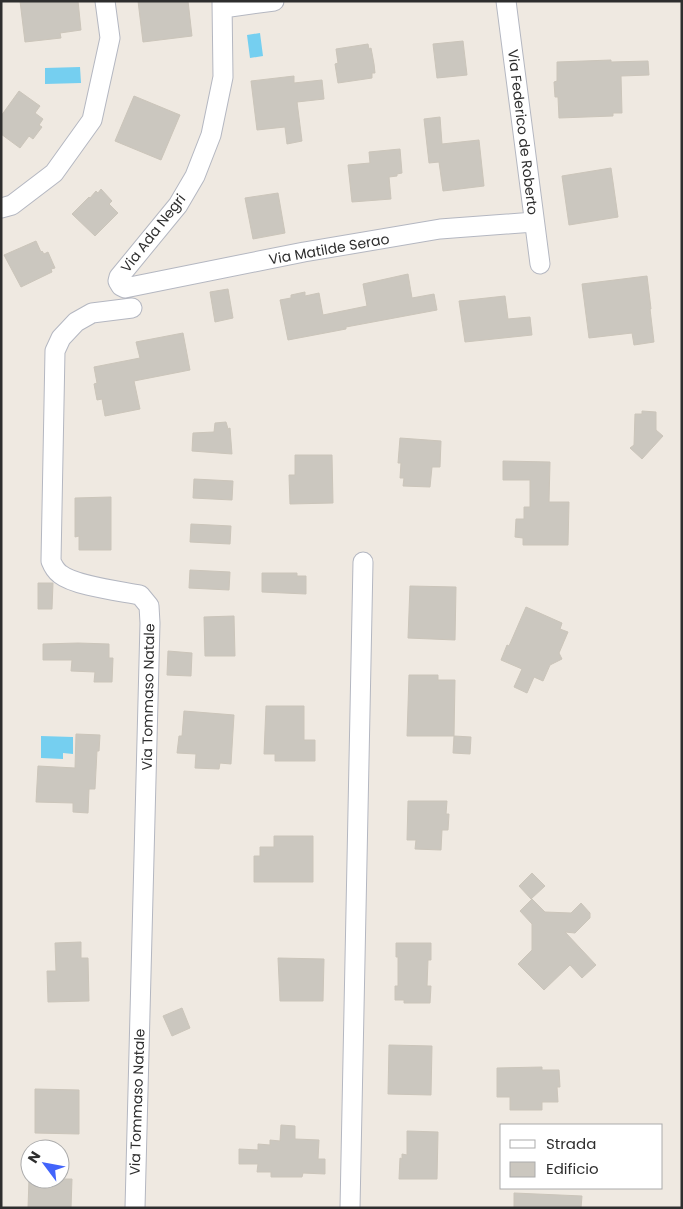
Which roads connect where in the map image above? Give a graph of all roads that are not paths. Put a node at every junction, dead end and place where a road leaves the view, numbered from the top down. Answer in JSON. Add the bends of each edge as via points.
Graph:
{"nodes":[{"id":1,"x":105,"y":1,"type":"edge"},
{"id":2,"x":274,"y":1,"type":"edge"},
{"id":3,"x":506,"y":1,"type":"edge"},
{"id":4,"x":223,"y":4,"type":"edge"},
{"id":5,"x":1,"y":208,"type":"edge"},
{"id":6,"x":534,"y":222,"type":"junction"},
{"id":7,"x":540,"y":264,"type":"dead end"},
{"id":8,"x":124,"y":288,"type":"joint"},
{"id":9,"x":132,"y":308,"type":"dead end"},
{"id":10,"x":363,"y":562,"type":"dead end"},
{"id":11,"x":135,"y":1208,"type":"edge"},
{"id":12,"x":350,"y":1208,"type":"edge"}],
"edges":[{"from":1,"to":5,"type":"street","via":[[110,38],[92,120],[54,172],[12,205]]},
{"from":2,"to":4,"type":"street"},
{"from":3,"to":6,"type":"street","name":"Via Federico de Roberto"},
{"from":4,"to":8,"type":"street","name":"Via Ada Negri","via":[[223,77],[210,135],[195,176],[178,205],[118,279]]},
{"from":6,"to":7,"type":"street","name":"Via Federico de Roberto"},
{"from":6,"to":8,"type":"street","name":"Via Matilde Serao","via":[[440,229]]},
{"from":9,"to":11,"type":"street","name":"Via Tommaso Natale","via":[[92,313],[76,322],[61,338],[55,351],[51,561],[68,580],[140,594],[149,606]]},
{"from":10,"to":12,"type":"street"}]}
